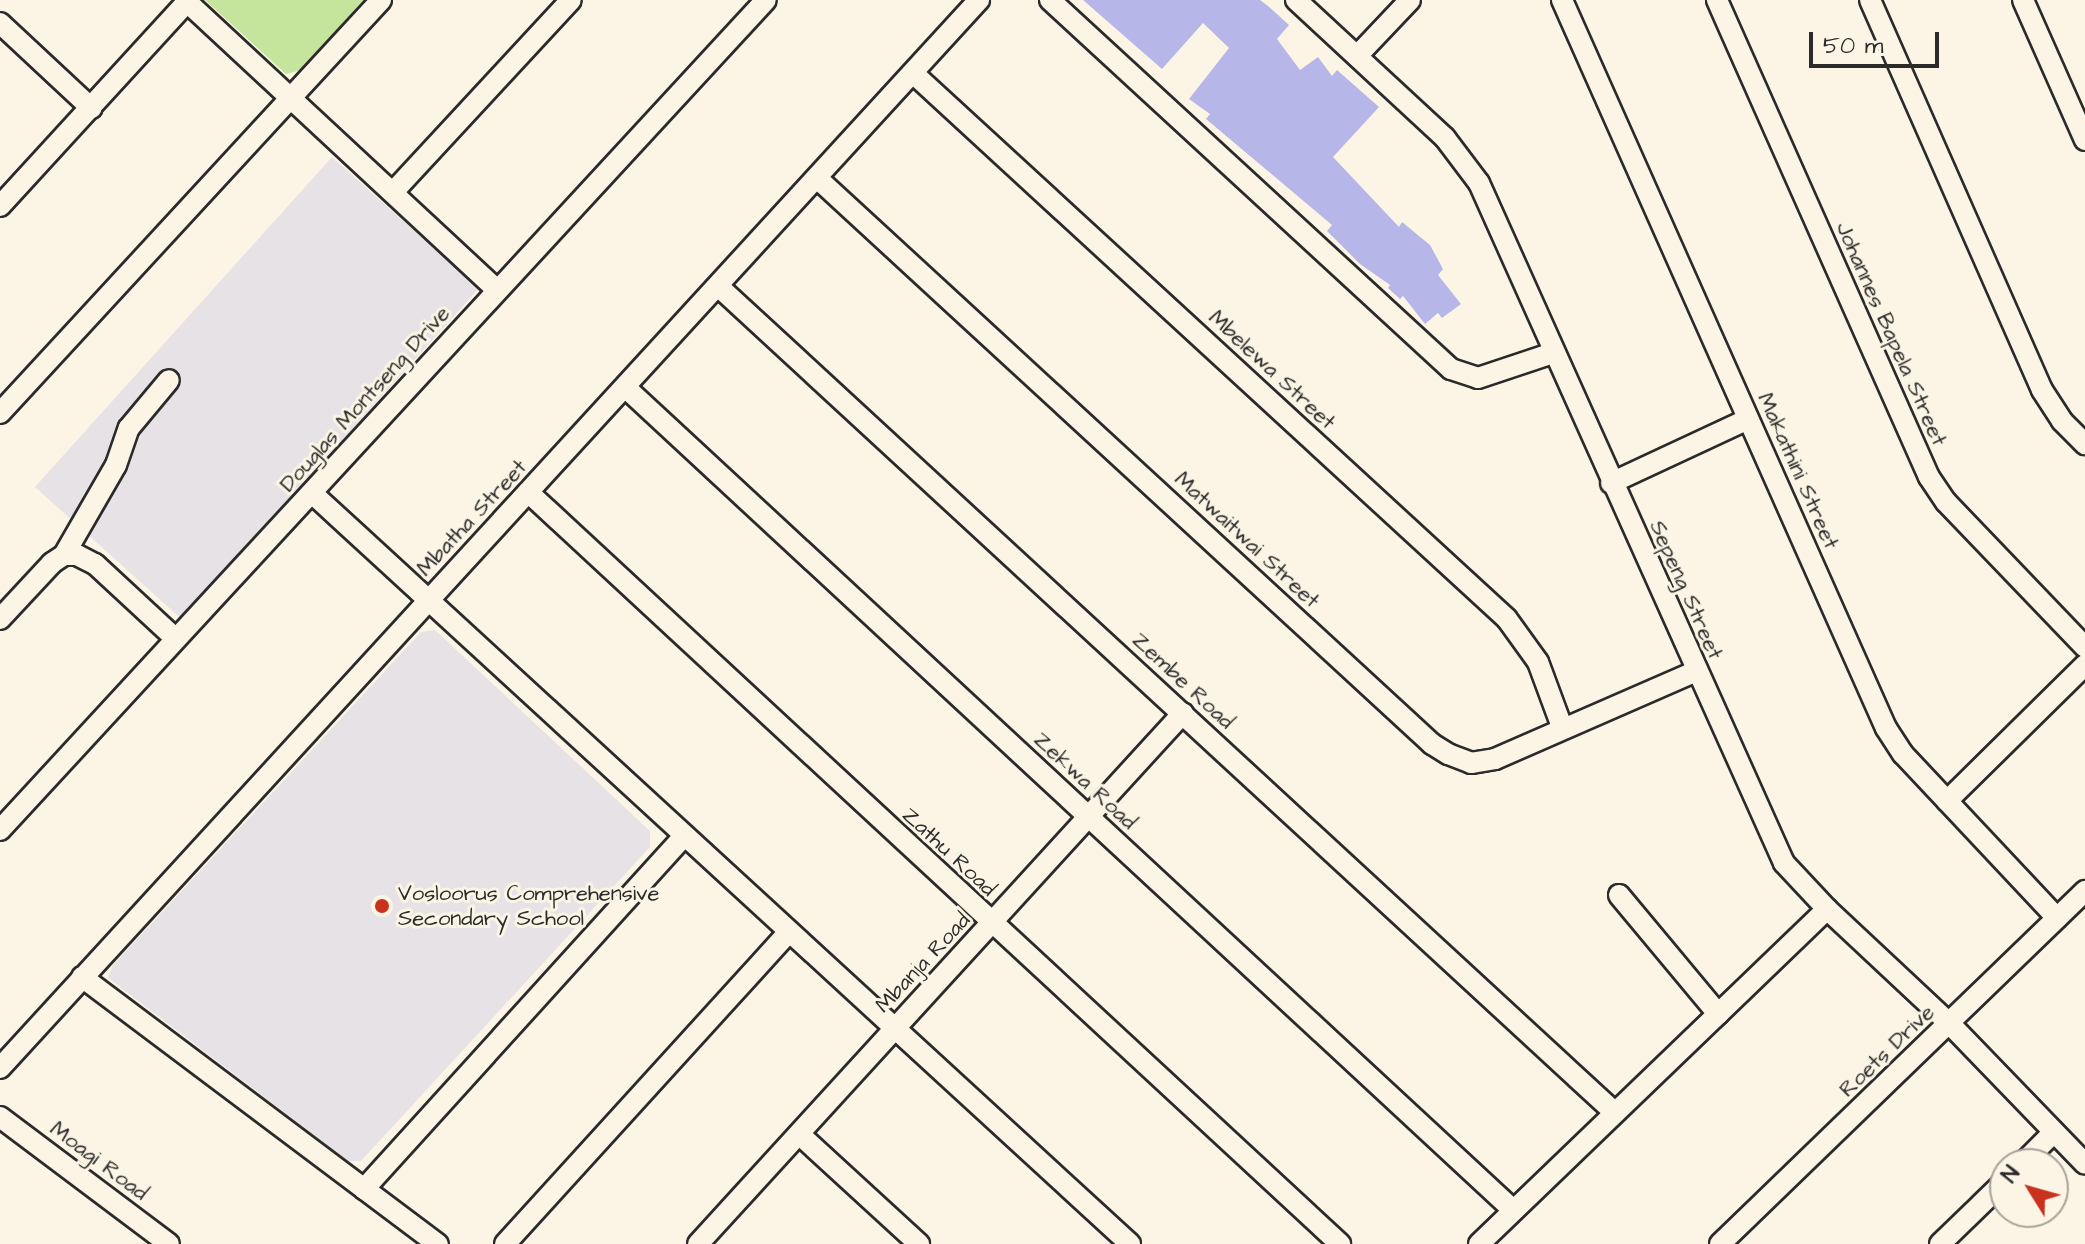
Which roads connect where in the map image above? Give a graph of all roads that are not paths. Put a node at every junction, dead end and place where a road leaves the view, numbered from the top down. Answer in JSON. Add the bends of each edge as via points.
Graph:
{"nodes":[{"id":1,"x":381,"y":0,"type":"edge"},
{"id":2,"x":571,"y":0,"type":"edge"},
{"id":3,"x":766,"y":0,"type":"edge"},
{"id":4,"x":979,"y":0,"type":"edge"},
{"id":5,"x":1050,"y":0,"type":"edge"},
{"id":6,"x":1296,"y":0,"type":"edge"},
{"id":7,"x":1410,"y":0,"type":"edge"},
{"id":8,"x":1562,"y":0,"type":"edge"},
{"id":9,"x":1870,"y":0,"type":"edge"},
{"id":10,"x":2023,"y":0,"type":"edge"},
{"id":11,"x":186,"y":1,"type":"edge"},
{"id":12,"x":1720,"y":1,"type":"edge"},
{"id":13,"x":0,"y":23,"type":"edge"},
{"id":14,"x":1357,"y":56,"type":"junction"},
{"id":15,"x":914,"y":74,"type":"junction"},
{"id":16,"x":292,"y":98,"type":"junction"},
{"id":17,"x":91,"y":108,"type":"junction"},
{"id":18,"x":2085,"y":140,"type":"edge"},
{"id":19,"x":817,"y":178,"type":"junction"},
{"id":20,"x":394,"y":191,"type":"junction"},
{"id":21,"x":0,"y":206,"type":"edge"},
{"id":22,"x":718,"y":286,"type":"junction"},
{"id":23,"x":497,"y":290,"type":"junction"},
{"id":24,"x":1553,"y":353,"type":"junction"},
{"id":25,"x":169,"y":380,"type":"dead end"},
{"id":26,"x":625,"y":387,"type":"junction"},
{"id":27,"x":0,"y":413,"type":"edge"},
{"id":28,"x":1748,"y":419,"type":"junction"},
{"id":29,"x":2085,"y":444,"type":"edge"},
{"id":30,"x":1611,"y":483,"type":"junction"},
{"id":31,"x":528,"y":492,"type":"junction"},
{"id":32,"x":313,"y":494,"type":"junction"},
{"id":33,"x":64,"y":555,"type":"junction"},
{"id":34,"x":427,"y":602,"type":"junction"},
{"id":35,"x":0,"y":619,"type":"edge"},
{"id":36,"x":176,"y":639,"type":"junction"},
{"id":37,"x":2085,"y":647,"type":"edge"},
{"id":38,"x":2085,"y":665,"type":"edge"},
{"id":39,"x":1696,"y":671,"type":"junction"},
{"id":40,"x":1183,"y":713,"type":"junction"},
{"id":41,"x":1562,"y":727,"type":"junction"},
{"id":42,"x":1947,"y":801,"type":"junction"},
{"id":43,"x":1090,"y":817,"type":"junction"},
{"id":44,"x":0,"y":830,"type":"edge"},
{"id":45,"x":683,"y":837,"type":"junction"},
{"id":46,"x":2085,"y":891,"type":"edge"},
{"id":47,"x":1619,"y":895,"type":"dead end"},
{"id":48,"x":1827,"y":909,"type":"junction"},
{"id":49,"x":2057,"y":918,"type":"junction"},
{"id":50,"x":992,"y":924,"type":"junction"},
{"id":51,"x":788,"y":933,"type":"junction"},
{"id":52,"x":82,"y":977,"type":"junction"},
{"id":53,"x":1718,"y":1014,"type":"junction"},
{"id":54,"x":1950,"y":1024,"type":"junction"},
{"id":55,"x":895,"y":1029,"type":"junction"},
{"id":56,"x":0,"y":1068,"type":"edge"},
{"id":57,"x":1614,"y":1112,"type":"junction"},
{"id":58,"x":0,"y":1117,"type":"edge"},
{"id":59,"x":2054,"y":1132,"type":"junction"},
{"id":60,"x":799,"y":1134,"type":"junction"},
{"id":61,"x":2038,"y":1148,"type":"edge"},
{"id":62,"x":2085,"y":1164,"type":"edge"},
{"id":63,"x":364,"y":1189,"type":"junction"},
{"id":64,"x":1989,"y":1197,"type":"edge"},
{"id":65,"x":1513,"y":1210,"type":"junction"},
{"id":66,"x":703,"y":1242,"type":"edge"},
{"id":67,"x":1944,"y":1243,"type":"edge"},
{"id":68,"x":169,"y":1244,"type":"edge"},
{"id":69,"x":438,"y":1244,"type":"edge"},
{"id":70,"x":505,"y":1244,"type":"edge"},
{"id":71,"x":919,"y":1244,"type":"edge"},
{"id":72,"x":1130,"y":1244,"type":"edge"},
{"id":73,"x":1340,"y":1244,"type":"edge"},
{"id":74,"x":1479,"y":1244,"type":"edge"},
{"id":75,"x":1720,"y":1244,"type":"edge"}],
"edges":[{"from":1,"to":16,"type":"street"},
{"from":2,"to":20,"type":"street"},
{"from":3,"to":23,"type":"street","name":"Douglas Montseng Drive"},
{"from":4,"to":15,"type":"street","name":"Mbatha Street"},
{"from":5,"to":24,"type":"street","via":[[1451,369],[1467,377],[1484,377]]},
{"from":6,"to":14,"type":"street","name":"Sepeng Street"},
{"from":7,"to":14,"type":"street"},
{"from":8,"to":28,"type":"street","name":"Makathini Street"},
{"from":9,"to":29,"type":"street","via":[[2042,390]]},
{"from":10,"to":18,"type":"street"},
{"from":11,"to":16,"type":"street"},
{"from":11,"to":17,"type":"street"},
{"from":12,"to":37,"type":"street","name":"Johannes Bapela Street","via":[[1936,489]]},
{"from":13,"to":17,"type":"street"},
{"from":14,"to":24,"type":"street","name":"Sepeng Street","via":[[1471,168]]},
{"from":15,"to":19,"type":"street","name":"Mbatha Street"},
{"from":15,"to":41,"type":"street","name":"Mbelewa Street","via":[[1507,619],[1538,662]]},
{"from":16,"to":20,"type":"street"},
{"from":16,"to":27,"type":"street"},
{"from":17,"to":21,"type":"street"},
{"from":19,"to":22,"type":"street","name":"Mbatha Street"},
{"from":19,"to":41,"type":"street","name":"Matwaitwai Street","via":[[1432,744],[1460,760],[1482,762]]},
{"from":20,"to":23,"type":"street"},
{"from":22,"to":26,"type":"street","name":"Mbatha Street"},
{"from":22,"to":40,"type":"street","name":"Zembe Road"},
{"from":23,"to":32,"type":"street","name":"Douglas Montseng Drive"},
{"from":24,"to":30,"type":"street","name":"Sepeng Street"},
{"from":25,"to":33,"type":"street","via":[[129,428],[116,465]]},
{"from":26,"to":31,"type":"street","name":"Mbatha Street"},
{"from":26,"to":43,"type":"street","name":"Zekwa Road"},
{"from":28,"to":30,"type":"street"},
{"from":28,"to":42,"type":"street","name":"Makathini Street","via":[[1886,728]]},
{"from":30,"to":39,"type":"street","name":"Sepeng Street"},
{"from":31,"to":34,"type":"street","name":"Mbatha Street"},
{"from":31,"to":50,"type":"street","name":"Zathu Road"},
{"from":32,"to":34,"type":"street"},
{"from":32,"to":36,"type":"street","name":"Douglas Montseng Drive"},
{"from":33,"to":35,"type":"street"},
{"from":33,"to":36,"type":"street","via":[[95,564]]},
{"from":34,"to":45,"type":"street"},
{"from":34,"to":52,"type":"street","name":"Mbatha Street"},
{"from":36,"to":44,"type":"street","name":"Douglas Montseng Drive"},
{"from":38,"to":42,"type":"street"},
{"from":39,"to":41,"type":"street","name":"Matwaitwai Street"},
{"from":39,"to":48,"type":"street","name":"Sepeng Street","via":[[1784,863]]},
{"from":40,"to":43,"type":"street","name":"Mbanja Road"},
{"from":40,"to":57,"type":"street","name":"Zembe Road"},
{"from":42,"to":49,"type":"street","name":"Makathini Street"},
{"from":43,"to":50,"type":"street","name":"Mbanja Road"},
{"from":43,"to":65,"type":"street","name":"Zekwa Road"},
{"from":45,"to":51,"type":"street"},
{"from":45,"to":63,"type":"street"},
{"from":46,"to":49,"type":"street","name":"Roets Drive"},
{"from":47,"to":53,"type":"street"},
{"from":48,"to":53,"type":"street"},
{"from":48,"to":54,"type":"street","name":"Sepeng Street"},
{"from":49,"to":54,"type":"street","name":"Roets Drive"},
{"from":50,"to":55,"type":"street","name":"Mbanja Road"},
{"from":50,"to":73,"type":"street","name":"Zathu Road"},
{"from":51,"to":55,"type":"street"},
{"from":51,"to":70,"type":"street"},
{"from":52,"to":56,"type":"street","name":"Mbatha Street"},
{"from":52,"to":63,"type":"street"},
{"from":53,"to":57,"type":"street"},
{"from":54,"to":59,"type":"street","name":"Sepeng Street"},
{"from":54,"to":75,"type":"street","name":"Roets Drive"},
{"from":55,"to":60,"type":"street","name":"Mbanja Road"},
{"from":55,"to":72,"type":"street"},
{"from":57,"to":65,"type":"street"},
{"from":58,"to":68,"type":"street","name":"Moagi Road"},
{"from":59,"to":61,"type":"street"},
{"from":59,"to":62,"type":"street","name":"Sepeng Street"},
{"from":60,"to":66,"type":"street","name":"Mbanja Road"},
{"from":60,"to":71,"type":"street"},
{"from":63,"to":69,"type":"street"},
{"from":64,"to":67,"type":"street"},
{"from":65,"to":74,"type":"street"}]}
